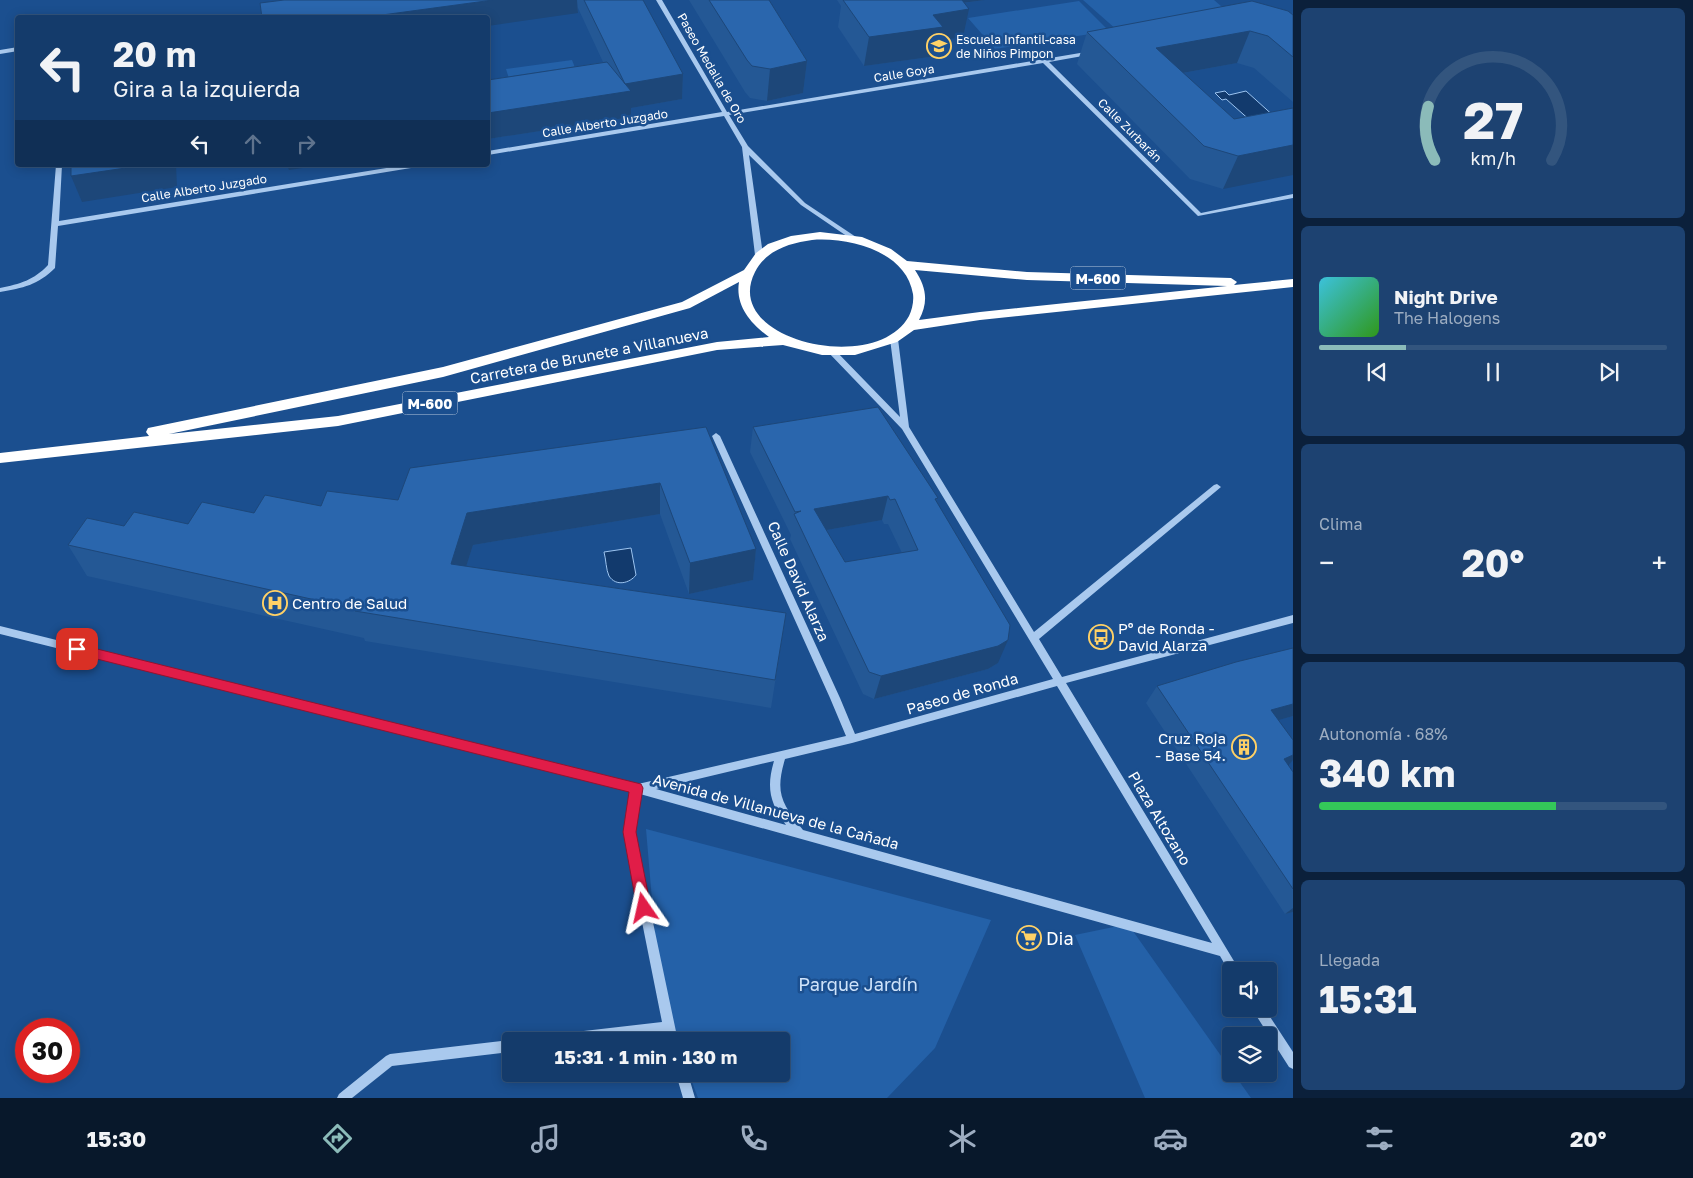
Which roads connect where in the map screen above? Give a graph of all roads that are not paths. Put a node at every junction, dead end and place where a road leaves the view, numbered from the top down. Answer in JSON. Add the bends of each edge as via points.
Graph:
{"nodes":[{"id":1,"x":659,"y":0,"type":"edge"},
{"id":2,"x":15,"y":50,"type":"edge"},
{"id":3,"x":0,"y":52,"type":"edge"},
{"id":4,"x":1102,"y":52,"type":"edge"},
{"id":5,"x":1044,"y":61,"type":"junction"},
{"id":6,"x":726,"y":114,"type":"junction"},
{"id":7,"x":745,"y":147,"type":"junction"},
{"id":8,"x":490,"y":153,"type":"edge"},
{"id":9,"x":59,"y":167,"type":"edge"},
{"id":10,"x":395,"y":167,"type":"edge"},
{"id":11,"x":1293,"y":196,"type":"edge"},
{"id":12,"x":55,"y":224,"type":"junction"},
{"id":13,"x":856,"y":240,"type":"junction"},
{"id":14,"x":760,"y":255,"type":"junction"},
{"id":15,"x":906,"y":265,"type":"junction"},
{"id":16,"x":746,"y":273,"type":"junction"},
{"id":17,"x":1292,"y":283,"type":"edge"},
{"id":18,"x":0,"y":290,"type":"edge"},
{"id":19,"x":910,"y":326,"type":"junction"},
{"id":20,"x":894,"y":339,"type":"junction"},
{"id":21,"x":786,"y":340,"type":"junction"},
{"id":22,"x":831,"y":352,"type":"junction"},
{"id":23,"x":905,"y":427,"type":"junction"},
{"id":24,"x":716,"y":436,"type":"dead end"},
{"id":25,"x":72,"y":449,"type":"junction"},
{"id":26,"x":0,"y":458,"type":"edge"},
{"id":27,"x":1217,"y":487,"type":"dead end"},
{"id":28,"x":1293,"y":619,"type":"edge"},
{"id":29,"x":0,"y":630,"type":"edge"},
{"id":30,"x":1034,"y":638,"type":"junction"},
{"id":31,"x":1059,"y":681,"type":"junction"},
{"id":32,"x":852,"y":740,"type":"junction"},
{"id":33,"x":781,"y":755,"type":"junction"},
{"id":34,"x":636,"y":788,"type":"junction"},
{"id":35,"x":800,"y":834,"type":"junction"},
{"id":36,"x":1222,"y":950,"type":"junction"},
{"id":37,"x":1229,"y":962,"type":"edge"},
{"id":38,"x":1263,"y":1017,"type":"edge"},
{"id":39,"x":667,"y":1027,"type":"junction"},
{"id":40,"x":625,"y":1032,"type":"edge"},
{"id":41,"x":669,"y":1032,"type":"edge"},
{"id":42,"x":502,"y":1047,"type":"edge"},
{"id":43,"x":1293,"y":1063,"type":"edge"},
{"id":44,"x":684,"y":1082,"type":"edge"},
{"id":45,"x":343,"y":1098,"type":"edge"},
{"id":46,"x":689,"y":1098,"type":"edge"}],
"edges":[{"from":1,"to":6,"type":"street","name":"Paseo Medalla de Oro"},
{"from":2,"to":3,"type":"street"},
{"from":4,"to":5,"type":"street","name":"Calle Goya"},
{"from":5,"to":6,"type":"street","name":"Calle Goya"},
{"from":5,"to":11,"type":"street","name":"Calle Zurbarán","via":[[1200,215]]},
{"from":6,"to":7,"type":"street","name":"Paseo Medalla de Oro"},
{"from":6,"to":8,"type":"street","name":"Calle Alberto Juzgado"},
{"from":7,"to":13,"type":"street","name":"Paseo Medalla de Oro","via":[[803,204]]},
{"from":7,"to":14,"type":"street","name":"Paseo Medalla de Oro"},
{"from":9,"to":12,"type":"street"},
{"from":10,"to":12,"type":"street","name":"Calle Alberto Juzgado"},
{"from":12,"to":18,"type":"street","via":[[52,266],[40,279]]},
{"from":13,"to":14,"type":"highway","number":"M-600","via":[[820,236],[786,241]]},
{"from":13,"to":15,"type":"highway","number":"M-600","via":[[884,250]]},
{"from":14,"to":16,"type":"highway","number":"M-600"},
{"from":15,"to":17,"type":"highway","number":"M-600","via":[[1027,276]]},
{"from":15,"to":19,"type":"highway","number":"M-600","via":[[919,285],[921,306]]},
{"from":16,"to":21,"type":"highway","number":"M-600","via":[[743,291],[749,310],[763,327]]},
{"from":16,"to":25,"type":"highway","name":"Carretera de Brunete a Villanueva","number":"M-600","via":[[686,304],[443,372]]},
{"from":17,"to":19,"type":"highway","number":"M-600"},
{"from":19,"to":20,"type":"highway","number":"M-600"},
{"from":20,"to":22,"type":"highway","number":"M-600","via":[[854,351]]},
{"from":20,"to":23,"type":"street"},
{"from":21,"to":22,"type":"highway","number":"M-600"},
{"from":21,"to":25,"type":"highway","name":"Carretera de Brunete a Villanueva","number":"M-600","via":[[717,346],[338,421]]},
{"from":22,"to":23,"type":"street"},
{"from":23,"to":30,"type":"street"},
{"from":24,"to":32,"type":"street","name":"Calle David Alarza"},
{"from":25,"to":26,"type":"highway","name":"Carretera de Brunete a Villanueva","number":"M-600"},
{"from":27,"to":30,"type":"street"},
{"from":28,"to":31,"type":"street","name":"Paseo de Ronda"},
{"from":29,"to":34,"type":"street","name":"Avenida de Villanueva de la Cañada"},
{"from":30,"to":31,"type":"street"},
{"from":31,"to":32,"type":"street","name":"Paseo de Ronda"},
{"from":31,"to":36,"type":"street","name":"Plaza Altozano"},
{"from":32,"to":33,"type":"street","name":"Paseo de Ronda"},
{"from":33,"to":34,"type":"street","name":"Paseo de Ronda"},
{"from":33,"to":35,"type":"street","via":[[775,773],[775,792],[780,810]]},
{"from":34,"to":35,"type":"street","name":"Avenida de Villanueva de la Cañada"},
{"from":34,"to":39,"type":"street","via":[[629,832]]},
{"from":35,"to":36,"type":"street","name":"Avenida de Villanueva de la Cañada"},
{"from":36,"to":37,"type":"street","name":"Plaza Altozano"},
{"from":38,"to":43,"type":"street"},
{"from":39,"to":40,"type":"street"},
{"from":39,"to":41,"type":"street"},
{"from":42,"to":45,"type":"street","via":[[390,1060]]},
{"from":44,"to":46,"type":"street"}]}
